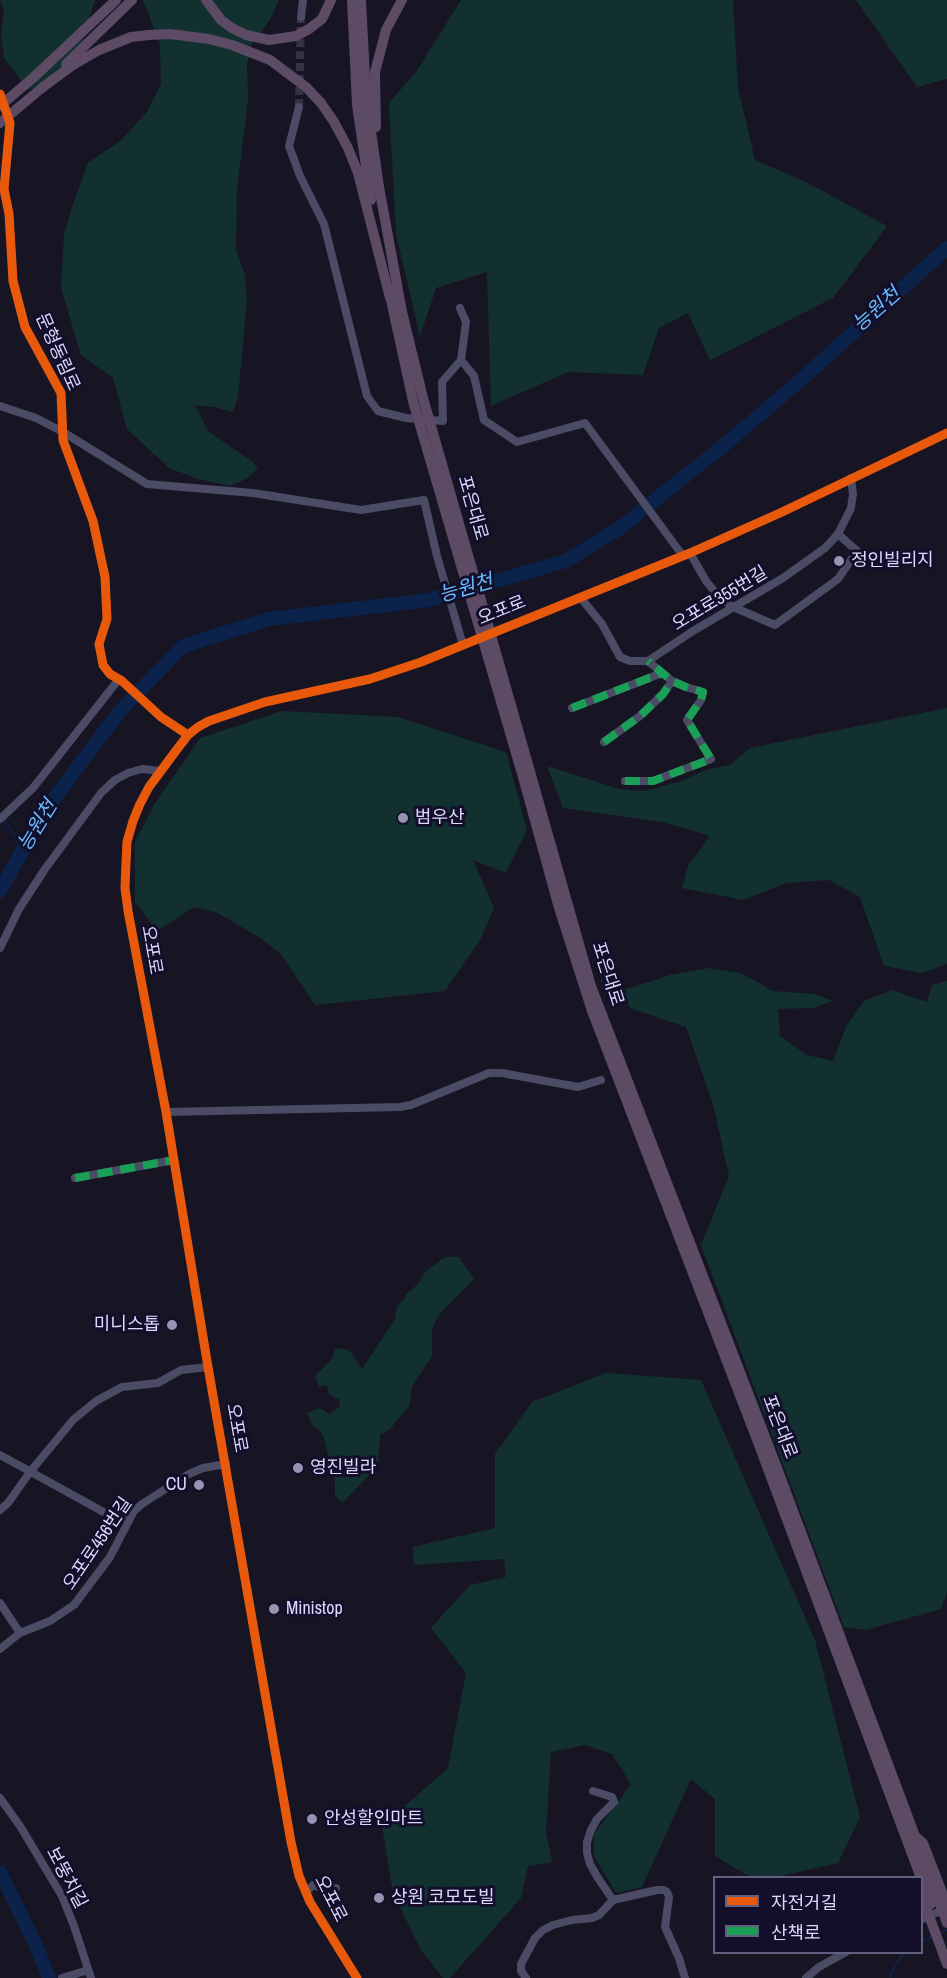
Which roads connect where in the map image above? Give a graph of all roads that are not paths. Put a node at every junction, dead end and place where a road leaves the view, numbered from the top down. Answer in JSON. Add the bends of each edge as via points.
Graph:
{"nodes":[{"id":1,"x":108,"y":0,"type":"edge"},
{"id":2,"x":116,"y":0,"type":"edge"},
{"id":3,"x":132,"y":0,"type":"edge"},
{"id":4,"x":206,"y":0,"type":"edge"},
{"id":5,"x":303,"y":0,"type":"edge"},
{"id":6,"x":331,"y":0,"type":"edge"},
{"id":7,"x":352,"y":0,"type":"edge"},
{"id":8,"x":361,"y":0,"type":"edge"},
{"id":9,"x":402,"y":0,"type":"edge"},
{"id":10,"x":301,"y":18,"type":"tunnel mouth"},
{"id":11,"x":69,"y":43,"type":"junction"},
{"id":12,"x":43,"y":87,"type":"junction"},
{"id":13,"x":0,"y":94,"type":"edge"},
{"id":14,"x":0,"y":106,"type":"edge"},
{"id":15,"x":299,"y":107,"type":"tunnel mouth"},
{"id":16,"x":0,"y":123,"type":"edge"},
{"id":17,"x":379,"y":187,"type":"junction"},
{"id":18,"x":390,"y":298,"type":"junction"},
{"id":19,"x":460,"y":308,"type":"dead end"},
{"id":20,"x":461,"y":360,"type":"junction"},
{"id":21,"x":418,"y":399,"type":"junction"},
{"id":22,"x":0,"y":406,"type":"edge"},
{"id":23,"x":63,"y":432,"type":"junction"},
{"id":24,"x":947,"y":433,"type":"edge"},
{"id":25,"x":851,"y":478,"type":"junction"},
{"id":26,"x":838,"y":534,"type":"junction"},
{"id":27,"x":687,"y":554,"type":"junction"},
{"id":28,"x":580,"y":597,"type":"junction"},
{"id":29,"x":733,"y":607,"type":"junction"},
{"id":30,"x":463,"y":645,"type":"junction"},
{"id":31,"x":648,"y":662,"type":"junction"},
{"id":32,"x":662,"y":673,"type":"junction"},
{"id":33,"x":121,"y":680,"type":"junction"},
{"id":34,"x":672,"y":681,"type":"junction"},
{"id":35,"x":572,"y":708,"type":"dead end"},
{"id":36,"x":188,"y":735,"type":"junction"},
{"id":37,"x":604,"y":742,"type":"dead end"},
{"id":38,"x":161,"y":771,"type":"junction"},
{"id":39,"x":625,"y":781,"type":"dead end"},
{"id":40,"x":0,"y":819,"type":"edge"},
{"id":41,"x":0,"y":948,"type":"edge"},
{"id":42,"x":601,"y":1080,"type":"dead end"},
{"id":43,"x":166,"y":1112,"type":"junction"},
{"id":44,"x":174,"y":1160,"type":"junction"},
{"id":45,"x":75,"y":1178,"type":"dead end"},
{"id":46,"x":208,"y":1367,"type":"junction"},
{"id":47,"x":0,"y":1455,"type":"edge"},
{"id":48,"x":226,"y":1464,"type":"junction"},
{"id":49,"x":30,"y":1472,"type":"junction"},
{"id":50,"x":0,"y":1510,"type":"edge"},
{"id":51,"x":130,"y":1519,"type":"junction"},
{"id":52,"x":0,"y":1603,"type":"edge"},
{"id":53,"x":20,"y":1632,"type":"junction"},
{"id":54,"x":0,"y":1649,"type":"edge"},
{"id":55,"x":593,"y":1791,"type":"dead end"},
{"id":56,"x":0,"y":1798,"type":"edge"},
{"id":57,"x":910,"y":1838,"type":"junction"},
{"id":58,"x":913,"y":1876,"type":"edge"},
{"id":59,"x":920,"y":1876,"type":"edge"},
{"id":60,"x":923,"y":1883,"type":"edge"},
{"id":61,"x":336,"y":1888,"type":"dead end"},
{"id":62,"x":306,"y":1892,"type":"junction"},
{"id":63,"x":613,"y":1900,"type":"junction"},
{"id":64,"x":923,"y":1902,"type":"edge"},
{"id":65,"x":947,"y":1906,"type":"edge"},
{"id":66,"x":923,"y":1918,"type":"edge"},
{"id":67,"x":947,"y":1923,"type":"edge"},
{"id":68,"x":947,"y":1945,"type":"edge"},
{"id":69,"x":844,"y":1954,"type":"edge"},
{"id":70,"x":947,"y":1964,"type":"edge"},
{"id":71,"x":87,"y":1973,"type":"edge"},
{"id":72,"x":62,"y":1978,"type":"edge"},
{"id":73,"x":357,"y":1978,"type":"edge"},
{"id":74,"x":526,"y":1978,"type":"edge"},
{"id":75,"x":685,"y":1978,"type":"edge"},
{"id":76,"x":807,"y":1978,"type":"edge"}],
"edges":[{"from":1,"to":11,"type":"highway"},
{"from":2,"to":11,"type":"highway"},
{"from":3,"to":12,"type":"highway"},
{"from":4,"to":6,"type":"highway","via":[[232,28],[269,40],[296,36],[309,29],[322,19]]},
{"from":5,"to":10,"type":"street"},
{"from":7,"to":18,"type":"highway","via":[[357,105]]},
{"from":8,"to":17,"type":"highway","via":[[366,97]]},
{"from":9,"to":17,"type":"highway","via":[[386,30],[375,72]]},
{"from":11,"to":14,"type":"highway","bridge":true},
{"from":12,"to":16,"type":"highway","bridge":true},
{"from":12,"to":18,"type":"highway","via":[[99,50],[131,37],[170,34],[209,39],[270,60],[289,72],[321,103],[348,148]]},
{"from":13,"to":23,"type":"street","name":"문형동림로","via":[[10,123],[4,189],[13,281],[25,327],[61,393]]},
{"from":15,"to":20,"type":"street","via":[[289,146],[324,224],[367,396],[378,411],[442,422],[442,382]]},
{"from":17,"to":21,"type":"highway"},
{"from":18,"to":21,"type":"highway"},
{"from":19,"to":20,"type":"street","via":[[466,322]]},
{"from":20,"to":27,"type":"street","via":[[474,376],[484,420],[516,442],[585,423]]},
{"from":21,"to":57,"type":"highway","name":"포은대로","bridge":true,"via":[[527,776],[559,908],[592,1011]]},
{"from":22,"to":23,"type":"street"},
{"from":23,"to":30,"type":"street","via":[[147,484],[253,493],[361,510],[424,500]]},
{"from":23,"to":33,"type":"street","name":"문형동림로","via":[[93,521],[105,577],[107,619],[99,644],[101,654],[110,674]]},
{"from":24,"to":25,"type":"street","name":"오포로"},
{"from":25,"to":26,"type":"street","name":"오포로355번길","via":[[851,508]]},
{"from":25,"to":27,"type":"street","name":"오포로"},
{"from":26,"to":29,"type":"street","name":"오포로355번길","via":[[783,578]]},
{"from":26,"to":29,"type":"street","via":[[857,552],[838,579],[775,625]]},
{"from":27,"to":28,"type":"street","name":"오포로"},
{"from":27,"to":29,"type":"street","via":[[719,597]]},
{"from":28,"to":30,"type":"street","name":"오포로"},
{"from":28,"to":31,"type":"street","via":[[602,624],[620,657]]},
{"from":29,"to":31,"type":"street","name":"오포로355번길"},
{"from":30,"to":36,"type":"street","name":"오포로","via":[[370,679],[223,715]]},
{"from":31,"to":32,"type":"street"},
{"from":32,"to":34,"type":"street"},
{"from":32,"to":35,"type":"street"},
{"from":33,"to":36,"type":"street","name":"문형동림로","via":[[161,717]]},
{"from":33,"to":40,"type":"street","via":[[33,788]]},
{"from":34,"to":37,"type":"street","via":[[640,716]]},
{"from":34,"to":39,"type":"street","via":[[703,692],[687,720],[711,759],[653,782]]},
{"from":36,"to":38,"type":"street","name":"오포로"},
{"from":38,"to":41,"type":"street","via":[[142,769],[128,773],[101,793],[45,869]]},
{"from":38,"to":43,"type":"street","name":"오포로","via":[[133,821],[127,842],[125,888]]},
{"from":42,"to":43,"type":"street","via":[[578,1087],[489,1073],[400,1107]]},
{"from":43,"to":44,"type":"street","name":"오포로"},
{"from":44,"to":45,"type":"street"},
{"from":44,"to":46,"type":"street","name":"오포로"},
{"from":46,"to":48,"type":"street","name":"오포로"},
{"from":46,"to":49,"type":"street","via":[[182,1370],[158,1383],[111,1392],[74,1420]]},
{"from":47,"to":49,"type":"street"},
{"from":48,"to":51,"type":"street","name":"오포로456번길","via":[[203,1468],[178,1480],[142,1503]]},
{"from":48,"to":62,"type":"street","name":"오포로","via":[[291,1842]]},
{"from":49,"to":50,"type":"street"},
{"from":49,"to":51,"type":"street","via":[[109,1515]]},
{"from":51,"to":53,"type":"street","name":"오포로456번길","via":[[110,1557],[74,1605],[50,1621]]},
{"from":52,"to":53,"type":"street"},
{"from":53,"to":54,"type":"street","name":"오포로456번길"},
{"from":55,"to":63,"type":"street","via":[[612,1797],[614,1802],[597,1819],[587,1842],[590,1864]]},
{"from":56,"to":71,"type":"street","name":"보뚱치길","via":[[62,1896]]},
{"from":57,"to":58,"type":"highway","via":[[904,1850]]},
{"from":57,"to":59,"type":"highway"},
{"from":57,"to":65,"type":"highway","via":[[923,1843]]},
{"from":57,"to":67,"type":"highway","name":"포은대로","bridge":true},
{"from":60,"to":68,"type":"highway","bridge":true},
{"from":61,"to":62,"type":"street","via":[[313,1885]]},
{"from":62,"to":73,"type":"street","name":"오포로"},
{"from":63,"to":74,"type":"street","via":[[592,1918],[543,1930],[520,1964]]},
{"from":63,"to":75,"type":"street","via":[[657,1890],[667,1892],[665,1927]]},
{"from":64,"to":70,"type":"highway","bridge":true},
{"from":65,"to":66,"type":"street"},
{"from":69,"to":76,"type":"street"},
{"from":71,"to":72,"type":"street"}]}
